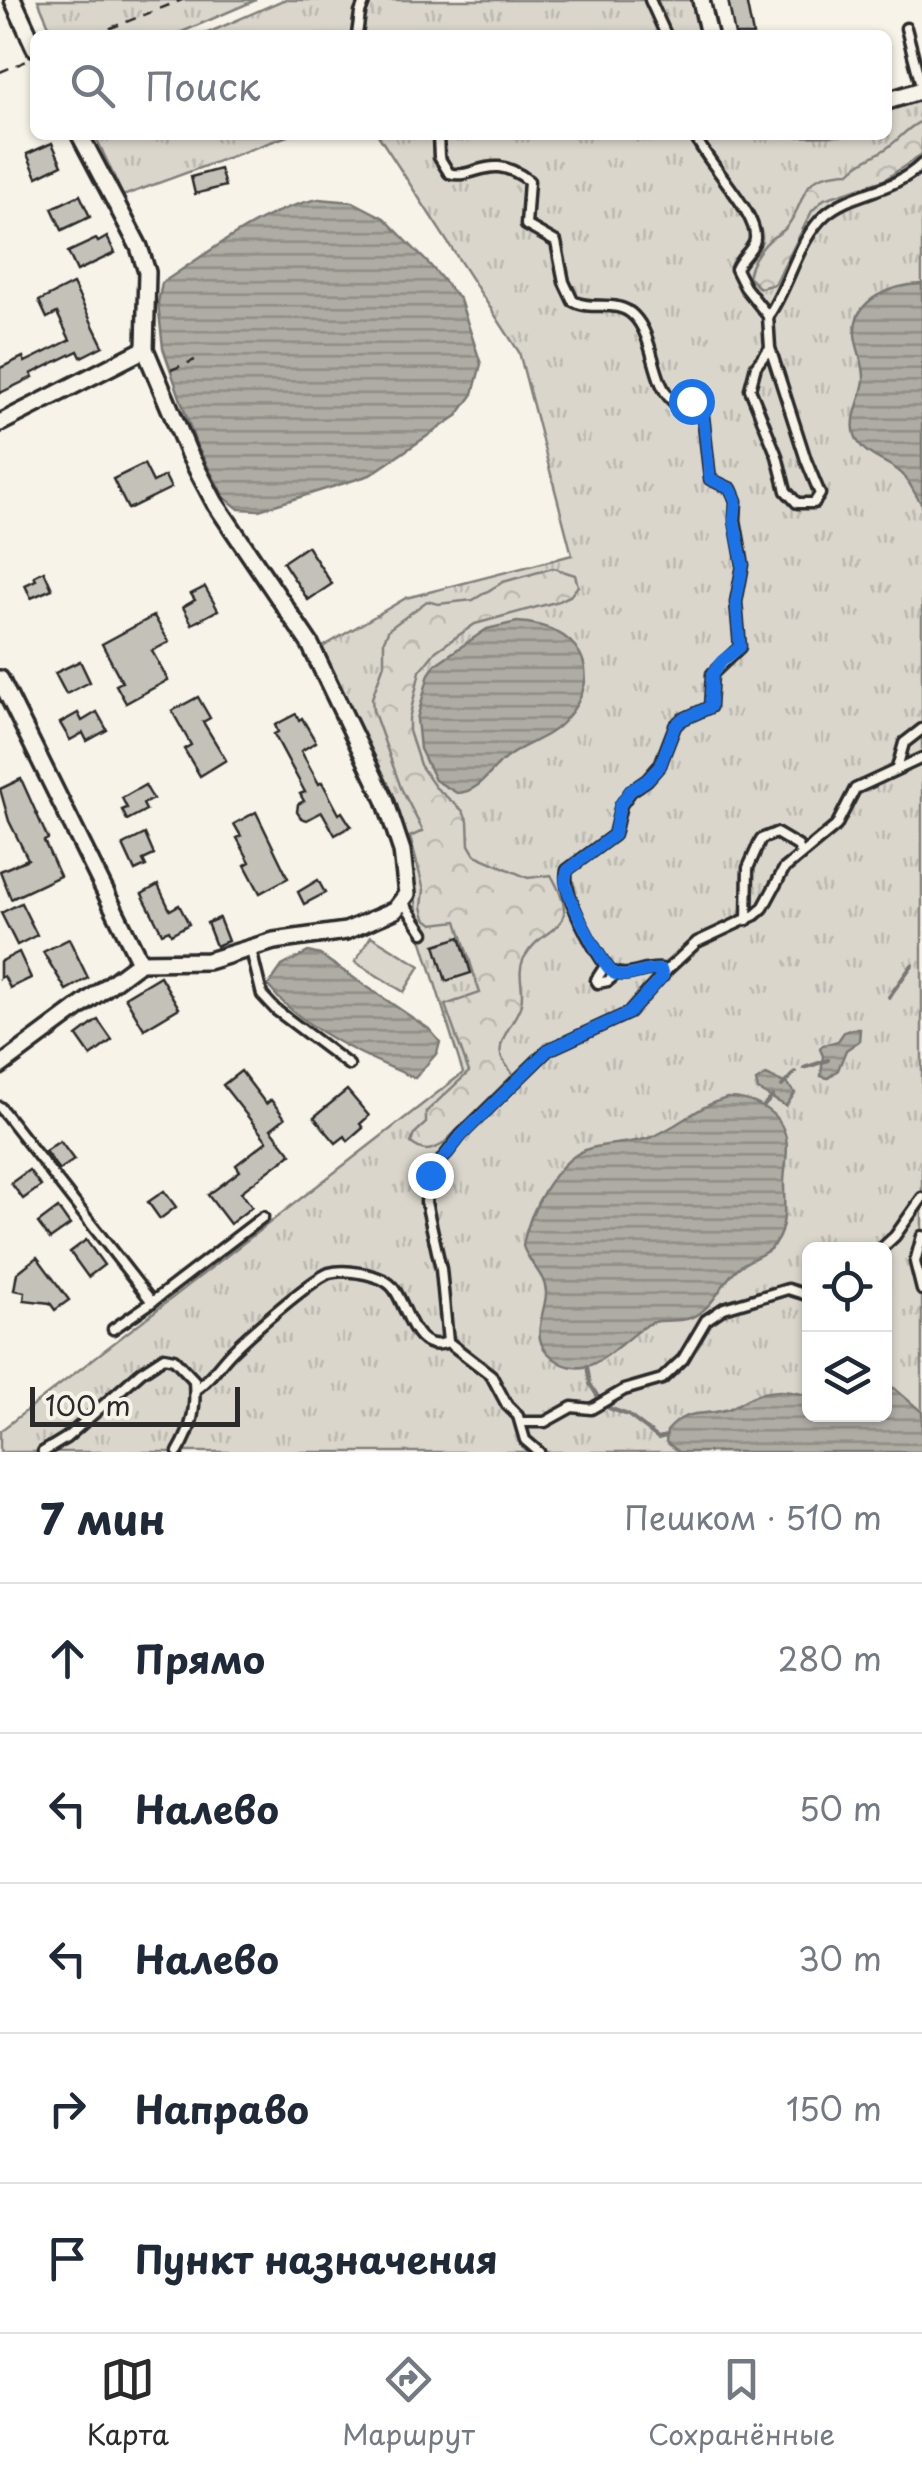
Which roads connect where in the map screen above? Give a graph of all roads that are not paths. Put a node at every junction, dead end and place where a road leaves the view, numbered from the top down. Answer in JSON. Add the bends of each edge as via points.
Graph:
{"nodes":[{"id":1,"x":13,"y":0,"type":"edge"},
{"id":2,"x":365,"y":0,"type":"edge"},
{"id":3,"x":650,"y":0,"type":"edge"},
{"id":4,"x":701,"y":0,"type":"edge"},
{"id":5,"x":906,"y":28,"type":"dead end"},
{"id":6,"x":358,"y":30,"type":"edge"},
{"id":7,"x":664,"y":30,"type":"edge"},
{"id":8,"x":709,"y":30,"type":"edge"},
{"id":9,"x":30,"y":37,"type":"edge"},
{"id":10,"x":922,"y":89,"type":"edge"},
{"id":11,"x":892,"y":99,"type":"edge"},
{"id":12,"x":83,"y":140,"type":"edge"},
{"id":13,"x":438,"y":140,"type":"edge"},
{"id":14,"x":697,"y":140,"type":"edge"},
{"id":15,"x":922,"y":164,"type":"edge"},
{"id":16,"x":768,"y":316,"type":"junction"},
{"id":17,"x":770,"y":348,"type":"junction"},
{"id":18,"x":145,"y":349,"type":"junction"},
{"id":19,"x":0,"y":423,"type":"edge"},
{"id":20,"x":0,"y":679,"type":"edge"},
{"id":21,"x":922,"y":729,"type":"edge"},
{"id":22,"x":922,"y":758,"type":"edge"},
{"id":23,"x":897,"y":768,"type":"junction"},
{"id":24,"x":800,"y":853,"type":"junction"},
{"id":25,"x":403,"y":902,"type":"junction"},
{"id":26,"x":747,"y":920,"type":"junction"},
{"id":27,"x":424,"y":934,"type":"dead end"},
{"id":28,"x":251,"y":950,"type":"junction"},
{"id":29,"x":140,"y":962,"type":"junction"},
{"id":30,"x":605,"y":966,"type":"junction"},
{"id":31,"x":616,"y":974,"type":"junction"},
{"id":32,"x":663,"y":976,"type":"junction"},
{"id":33,"x":349,"y":1065,"type":"dead end"},
{"id":34,"x":0,"y":1066,"type":"edge"},
{"id":35,"x":0,"y":1107,"type":"edge"},
{"id":36,"x":922,"y":1198,"type":"edge"},
{"id":37,"x":263,"y":1216,"type":"dead end"},
{"id":38,"x":922,"y":1236,"type":"edge"},
{"id":39,"x":889,"y":1242,"type":"edge"},
{"id":40,"x":922,"y":1290,"type":"edge"},
{"id":41,"x":802,"y":1293,"type":"edge"},
{"id":42,"x":152,"y":1302,"type":"junction"},
{"id":43,"x":113,"y":1329,"type":"dead end"},
{"id":44,"x":448,"y":1342,"type":"junction"},
{"id":45,"x":195,"y":1390,"type":"junction"},
{"id":46,"x":521,"y":1422,"type":"junction"},
{"id":47,"x":44,"y":1452,"type":"edge"},
{"id":48,"x":178,"y":1452,"type":"edge"},
{"id":49,"x":539,"y":1452,"type":"edge"}],
"edges":[{"from":1,"to":9,"type":"street"},
{"from":2,"to":6,"type":"lane"},
{"from":3,"to":7,"type":"lane"},
{"from":4,"to":8,"type":"street"},
{"from":5,"to":10,"type":"lane"},
{"from":10,"to":11,"type":"street"},
{"from":12,"to":18,"type":"street","via":[[140,247],[147,272]]},
{"from":13,"to":30,"type":"lane","via":[[438,157],[449,173],[459,176],[486,165],[530,181],[526,225],[556,242],[573,300],[618,307],[637,318],[665,394],[702,406],[710,479],[731,489],[736,500],[743,565],[736,602],[740,647],[712,674],[710,707],[681,720],[654,774],[624,798],[614,835],[565,875]]},
{"from":14,"to":16,"type":"lane","via":[[752,223],[755,241],[736,269]]},
{"from":15,"to":16,"type":"lane","via":[[904,180],[844,203],[818,222]]},
{"from":16,"to":17,"type":"lane"},
{"from":17,"to":17,"type":"lane","via":[[819,484],[814,503],[797,503],[786,490],[750,389]]},
{"from":18,"to":19,"type":"street"},
{"from":18,"to":25,"type":"street","via":[[215,503],[310,644],[385,800],[407,878]]},
{"from":20,"to":29,"type":"street"},
{"from":21,"to":23,"type":"lane","via":[[904,742]]},
{"from":22,"to":23,"type":"lane"},
{"from":23,"to":24,"type":"lane","via":[[854,790],[836,826]]},
{"from":24,"to":26,"type":"lane","via":[[763,908]]},
{"from":24,"to":26,"type":"lane","via":[[776,833],[761,840],[748,868]]},
{"from":25,"to":27,"type":"lane"},
{"from":25,"to":28,"type":"street","via":[[346,930]]},
{"from":26,"to":32,"type":"lane","via":[[705,937]]},
{"from":28,"to":29,"type":"street","via":[[208,961]]},
{"from":28,"to":33,"type":"lane","via":[[262,995]]},
{"from":29,"to":34,"type":"street"},
{"from":30,"to":31,"type":"lane"},
{"from":30,"to":31,"type":"lane","via":[[598,983]]},
{"from":31,"to":32,"type":"lane","via":[[652,968]]},
{"from":32,"to":44,"type":"lane","via":[[629,1013],[548,1050],[430,1175],[426,1202]]},
{"from":35,"to":42,"type":"lane"},
{"from":36,"to":39,"type":"lane"},
{"from":37,"to":42,"type":"lane"},
{"from":38,"to":40,"type":"lane","via":[[915,1262]]},
{"from":41,"to":46,"type":"lane","via":[[788,1289],[724,1308],[706,1320],[670,1374],[591,1410],[572,1408],[544,1422]]},
{"from":42,"to":43,"type":"lane"},
{"from":44,"to":45,"type":"lane","via":[[424,1340],[385,1281],[338,1272],[274,1316]]},
{"from":44,"to":46,"type":"lane","via":[[491,1375]]},
{"from":45,"to":47,"type":"lane","via":[[174,1359],[155,1360]]},
{"from":45,"to":48,"type":"lane","via":[[190,1432]]},
{"from":46,"to":49,"type":"lane","via":[[525,1440]]}]}
